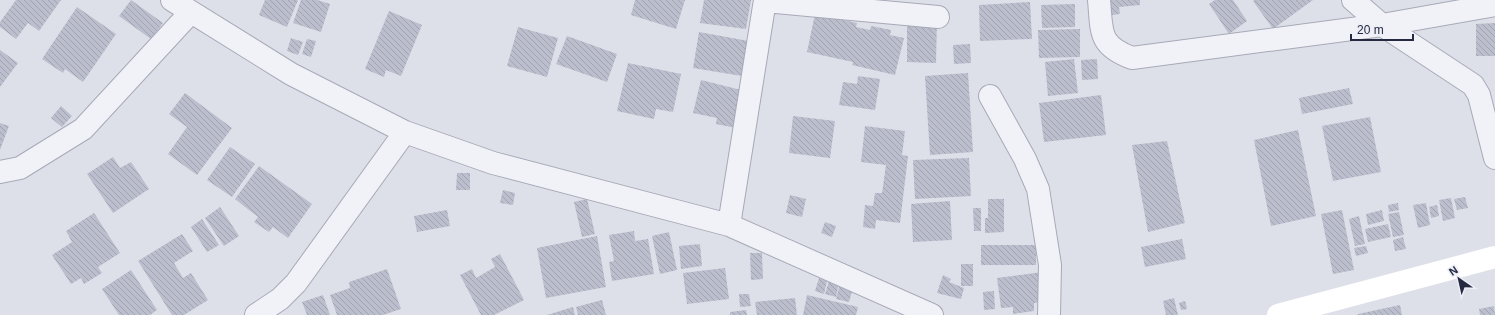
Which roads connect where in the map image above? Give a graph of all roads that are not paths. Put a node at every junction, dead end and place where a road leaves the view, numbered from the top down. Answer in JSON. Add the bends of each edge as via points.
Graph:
{"nodes":[{"id":1,"x":172,"y":0,"type":"edge"},
{"id":2,"x":765,"y":0,"type":"edge"},
{"id":3,"x":1099,"y":0,"type":"edge"},
{"id":4,"x":1353,"y":0,"type":"edge"},
{"id":5,"x":1495,"y":5,"type":"edge"},
{"id":6,"x":191,"y":12,"type":"junction"},
{"id":7,"x":938,"y":17,"type":"dead end"},
{"id":8,"x":1382,"y":25,"type":"junction"},
{"id":9,"x":990,"y":96,"type":"dead end"},
{"id":10,"x":405,"y":132,"type":"junction"},
{"id":11,"x":1495,"y":158,"type":"edge"},
{"id":12,"x":0,"y":172,"type":"edge"},
{"id":13,"x":729,"y":225,"type":"junction"},
{"id":14,"x":1495,"y":258,"type":"edge"},
{"id":15,"x":256,"y":315,"type":"edge"},
{"id":16,"x":932,"y":315,"type":"edge"},
{"id":17,"x":1049,"y":315,"type":"edge"},
{"id":18,"x":1278,"y":315,"type":"edge"}],
"edges":[{"from":1,"to":6,"type":"street"},
{"from":2,"to":7,"type":"street"},
{"from":2,"to":13,"type":"street"},
{"from":3,"to":8,"type":"street","via":[[1102,32],[1106,43],[1116,52],[1132,58]]},
{"from":4,"to":8,"type":"street"},
{"from":5,"to":8,"type":"street"},
{"from":6,"to":10,"type":"street","via":[[291,74]]},
{"from":6,"to":12,"type":"street","via":[[83,129],[20,168]]},
{"from":8,"to":11,"type":"street","via":[[1472,85],[1479,95]]},
{"from":9,"to":17,"type":"street","via":[[1025,159],[1038,189],[1050,265]]},
{"from":10,"to":13,"type":"street","via":[[493,163]]},
{"from":10,"to":15,"type":"street","via":[[296,283],[280,299]]},
{"from":13,"to":16,"type":"street"},
{"from":14,"to":18,"type":"street"}]}
